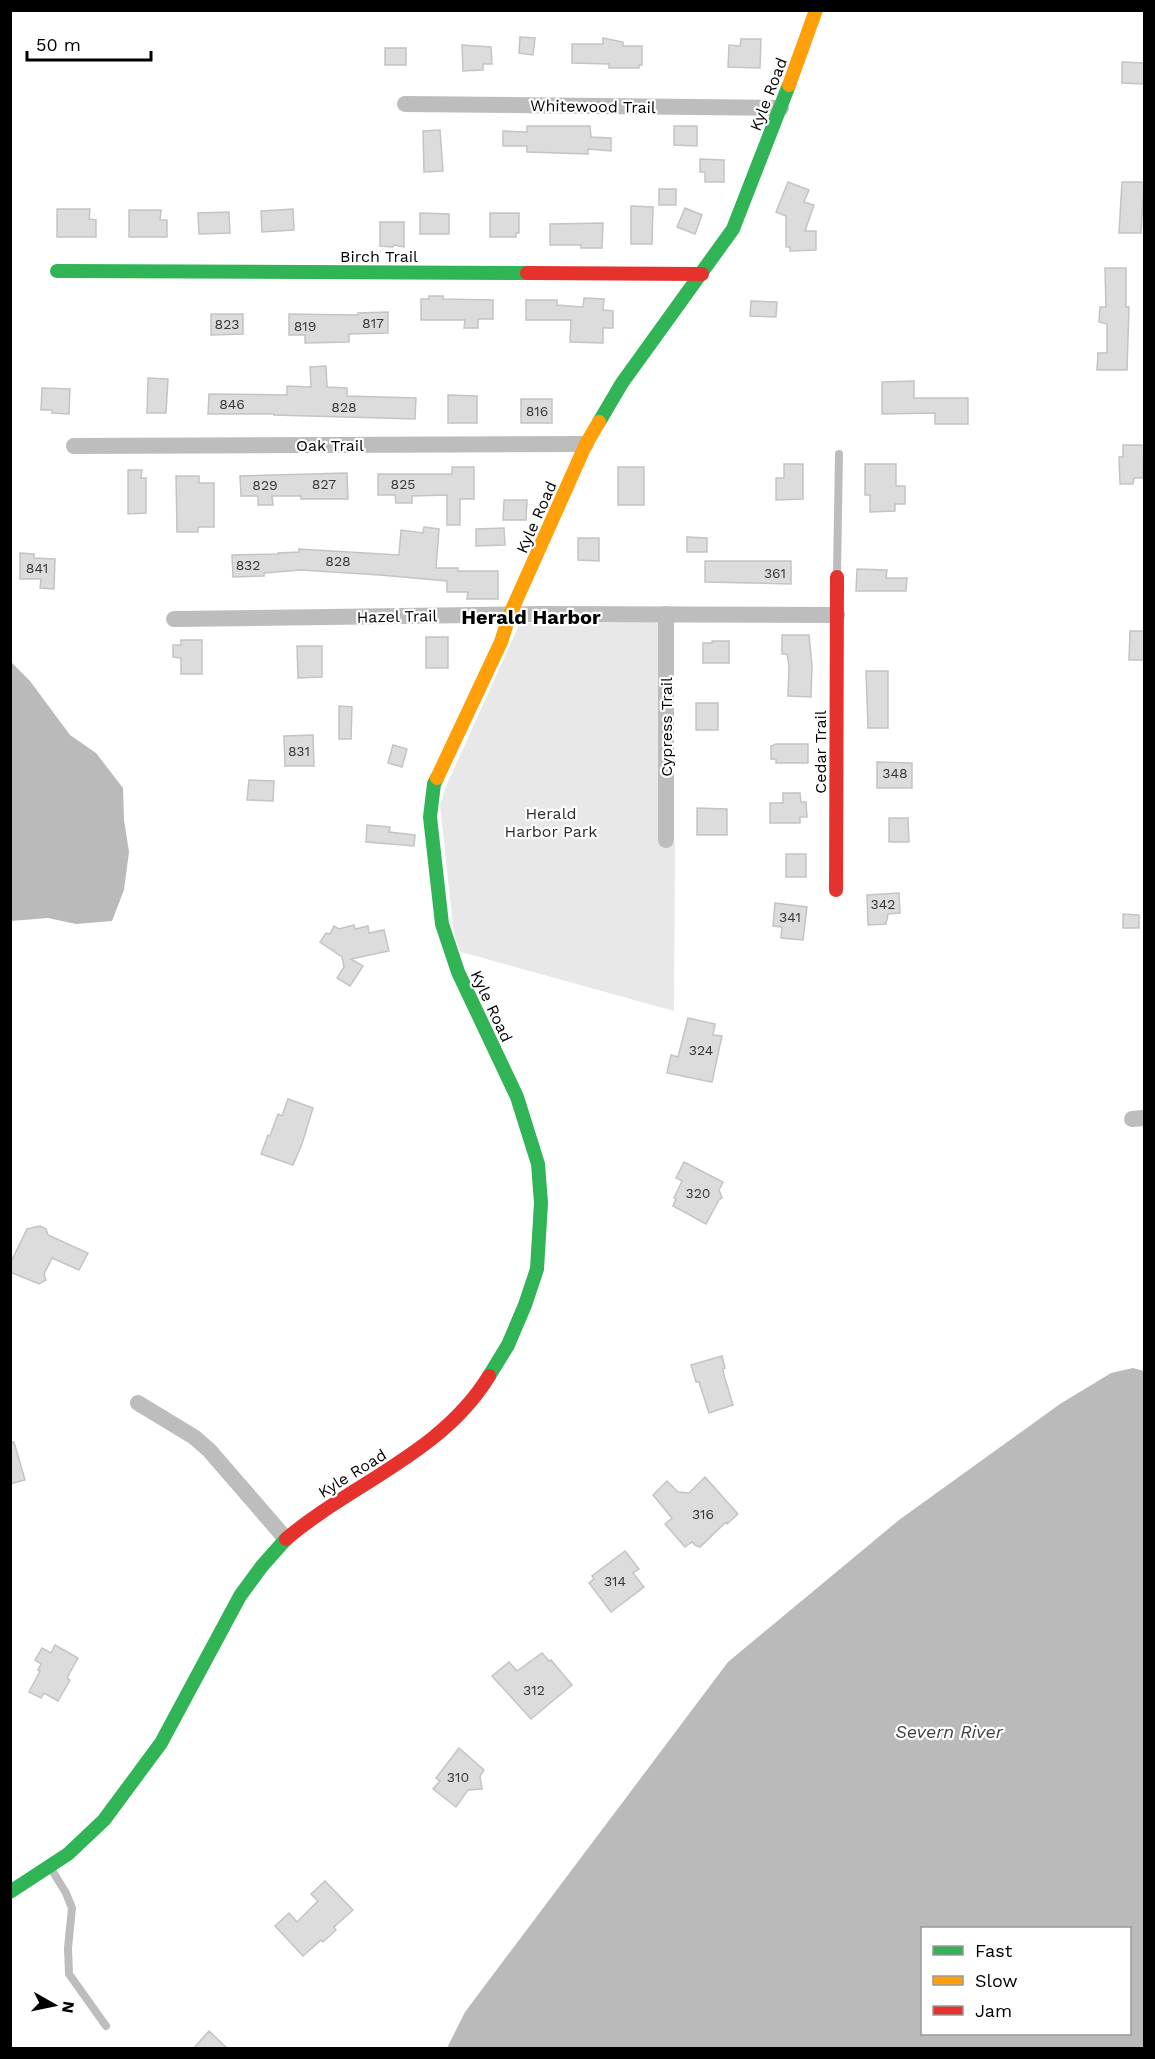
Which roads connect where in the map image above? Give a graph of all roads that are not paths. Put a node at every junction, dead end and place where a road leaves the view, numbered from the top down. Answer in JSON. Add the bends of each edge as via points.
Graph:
{"nodes":[{"id":1,"x":816,"y":10,"type":"edge"},
{"id":2,"x":405,"y":104,"type":"dead end"},
{"id":3,"x":781,"y":108,"type":"junction"},
{"id":4,"x":57,"y":271,"type":"dead end"},
{"id":5,"x":702,"y":274,"type":"junction"},
{"id":6,"x":586,"y":444,"type":"junction"},
{"id":7,"x":74,"y":446,"type":"dead end"},
{"id":8,"x":839,"y":454,"type":"dead end"},
{"id":9,"x":837,"y":577,"type":"joint"},
{"id":10,"x":510,"y":614,"type":"junction"},
{"id":11,"x":666,"y":614,"type":"junction"},
{"id":12,"x":837,"y":615,"type":"junction"},
{"id":13,"x":174,"y":619,"type":"dead end"},
{"id":14,"x":666,"y":840,"type":"dead end"},
{"id":15,"x":836,"y":890,"type":"dead end"},
{"id":16,"x":138,"y":1402,"type":"dead end"},
{"id":17,"x":286,"y":1539,"type":"junction"},
{"id":18,"x":50,"y":1866,"type":"junction"},
{"id":19,"x":10,"y":1892,"type":"edge"},
{"id":20,"x":106,"y":2026,"type":"dead end"}],
"edges":[{"from":1,"to":3,"type":"street","name":"Kyle Road"},
{"from":2,"to":3,"type":"street","name":"Whitewood Trail"},
{"from":3,"to":5,"type":"street","name":"Kyle Road","via":[[733,229]]},
{"from":4,"to":5,"type":"street","name":"Birch Trail"},
{"from":5,"to":6,"type":"street","name":"Kyle Road","via":[[656,333]]},
{"from":6,"to":7,"type":"street","name":"Oak Trail"},
{"from":6,"to":10,"type":"street","name":"Kyle Road"},
{"from":8,"to":9,"type":"lane"},
{"from":9,"to":12,"type":"street","name":"Cedar Trail"},
{"from":10,"to":11,"type":"street","name":"Hazel Trail"},
{"from":10,"to":13,"type":"street","name":"Hazel Trail"},
{"from":10,"to":17,"type":"street","name":"Kyle Road","via":[[501,642],[434,784],[430,817],[442,924],[458,972],[517,1097],[538,1164],[541,1203],[537,1269],[508,1345],[486,1381],[458,1414],[418,1451],[310,1519]]},
{"from":11,"to":12,"type":"street","name":"Hazel Trail"},
{"from":11,"to":14,"type":"street","name":"Cypress Trail"},
{"from":12,"to":15,"type":"street","name":"Cedar Trail"},
{"from":16,"to":17,"type":"street","via":[[194,1437]]},
{"from":17,"to":18,"type":"street","name":"Kyle Road","via":[[240,1596],[161,1743],[104,1820]]},
{"from":18,"to":19,"type":"street","name":"Kyle Road"},
{"from":18,"to":20,"type":"lane","via":[[72,1908],[69,1974]]}]}
